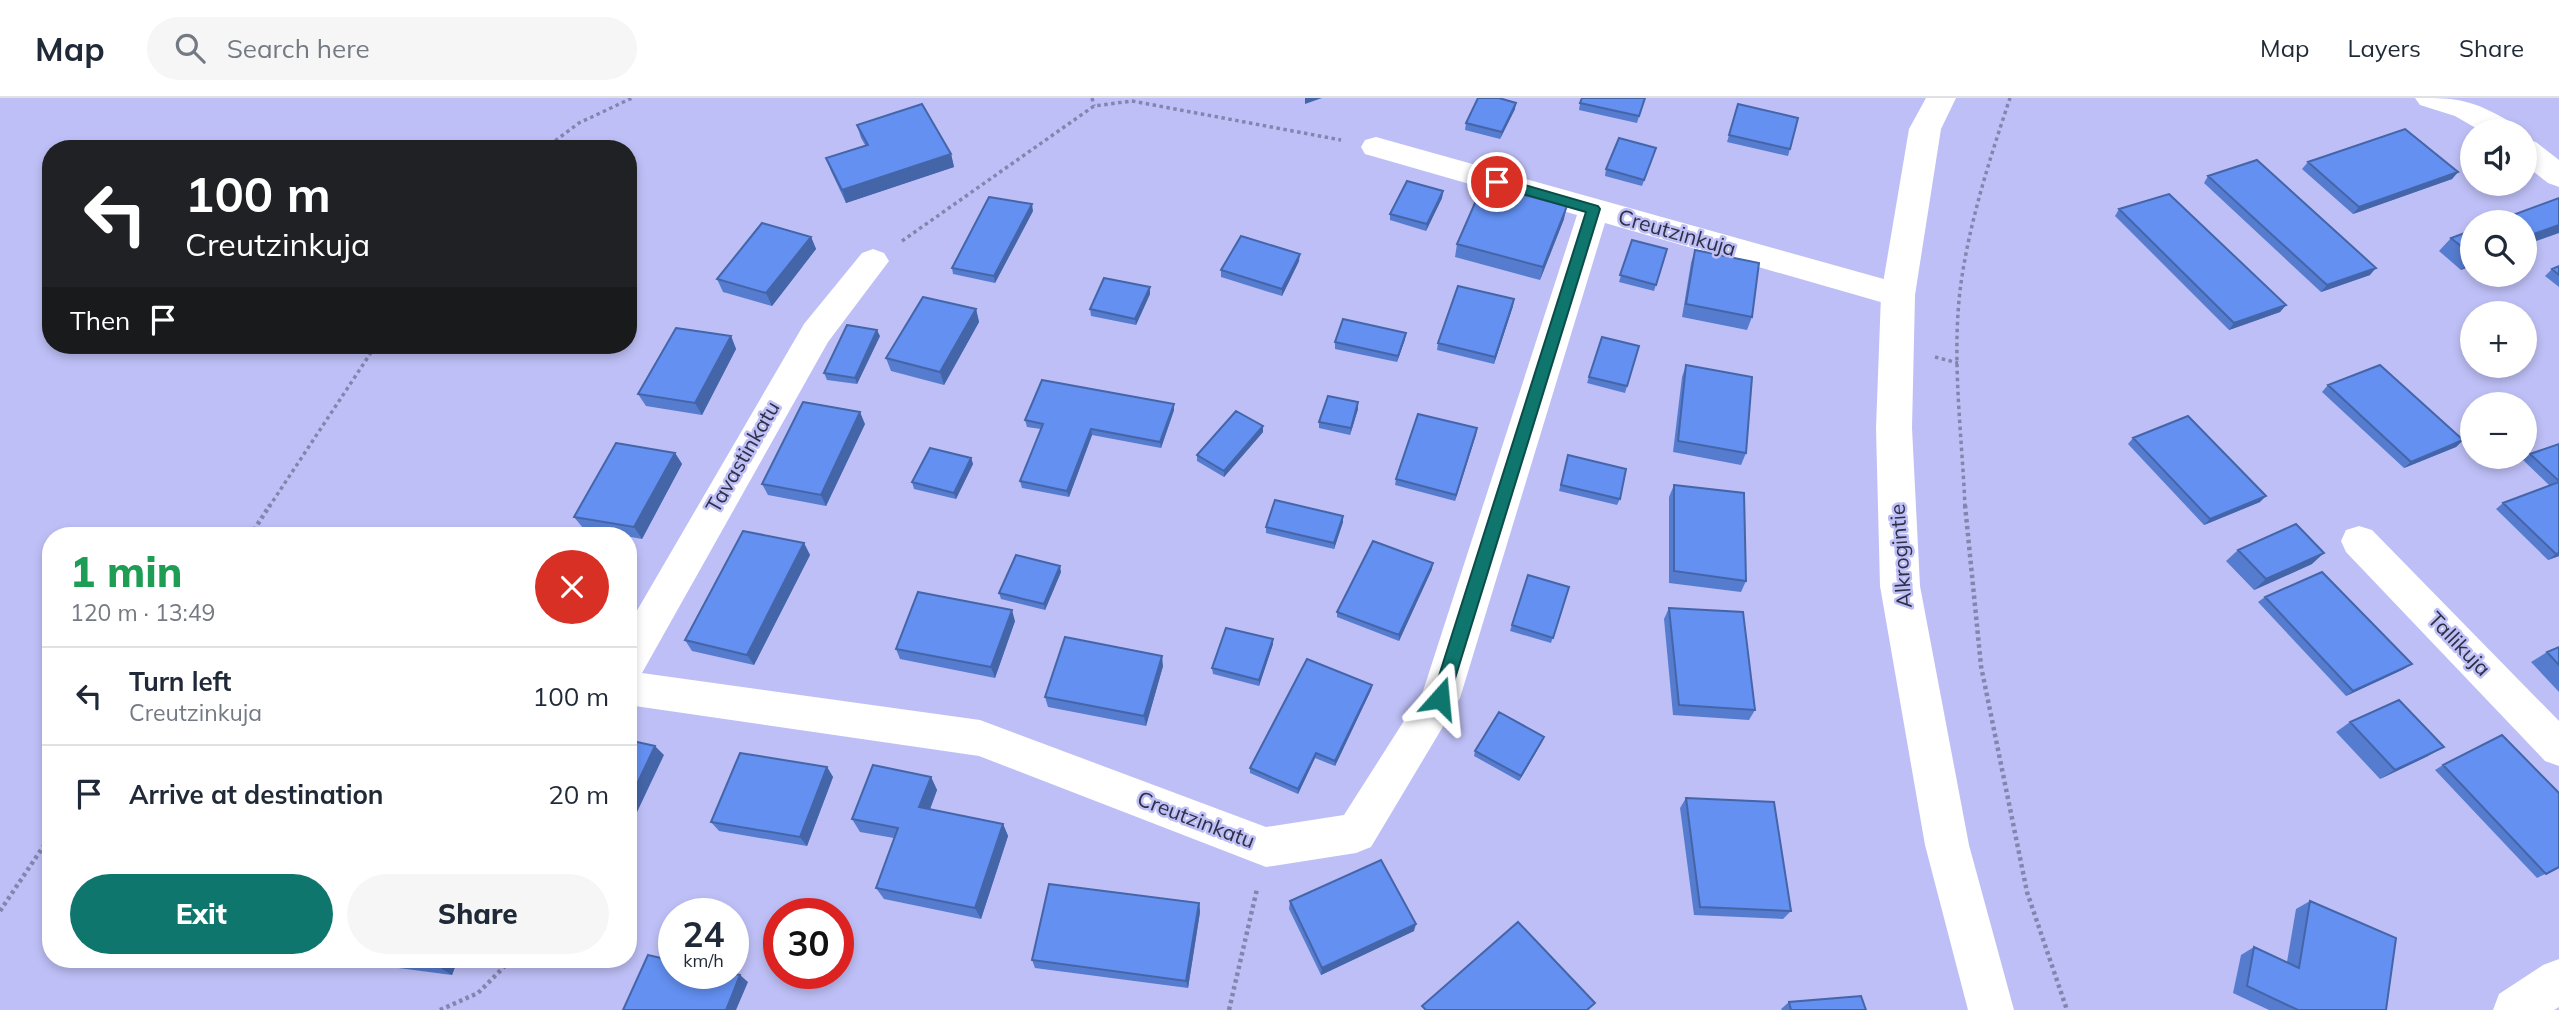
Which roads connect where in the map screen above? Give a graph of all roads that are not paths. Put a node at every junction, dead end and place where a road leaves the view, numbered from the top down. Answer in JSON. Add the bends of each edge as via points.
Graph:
{"nodes":[{"id":1,"x":1941,"y":98,"type":"edge"},
{"id":2,"x":2430,"y":98,"type":"edge"},
{"id":3,"x":2470,"y":103,"type":"edge"},
{"id":4,"x":2489,"y":119,"type":"edge"},
{"id":5,"x":1376,"y":147,"type":"road end"},
{"id":6,"x":2537,"y":159,"type":"edge"},
{"id":7,"x":2559,"y":176,"type":"edge"},
{"id":8,"x":1594,"y":209,"type":"junction"},
{"id":9,"x":873,"y":261,"type":"road end"},
{"id":10,"x":1898,"y":295,"type":"junction"},
{"id":11,"x":2359,"y":541,"type":"dead end"},
{"id":12,"x":637,"y":646,"type":"edge"},
{"id":13,"x":637,"y":689,"type":"edge"},
{"id":14,"x":2559,"y":747,"type":"edge"},
{"id":15,"x":2559,"y":981,"type":"edge"},
{"id":16,"x":1991,"y":1010,"type":"edge"},
{"id":17,"x":2515,"y":1010,"type":"edge"}],
"edges":[{"from":1,"to":10,"type":"street","name":"Alkrogintie","via":[[1925,129]]},
{"from":2,"to":3,"type":"street"},
{"from":3,"to":4,"type":"street"},
{"from":5,"to":8,"type":"street","name":"Creutzinkuja"},
{"from":6,"to":7,"type":"street"},
{"from":8,"to":10,"type":"street","name":"Creutzinkuja"},
{"from":8,"to":13,"type":"street","name":"Creutzinkatu","via":[[1440,698],[1356,833],[1266,847],[980,738]]},
{"from":9,"to":12,"type":"street","name":"Tavastinkatu","via":[[816,333]]},
{"from":10,"to":16,"type":"street","name":"Alkrogintie","via":[[1894,428],[1900,586],[1947,845]]},
{"from":11,"to":14,"type":"street","name":"Tallikuja"},
{"from":15,"to":17,"type":"street"}]}
